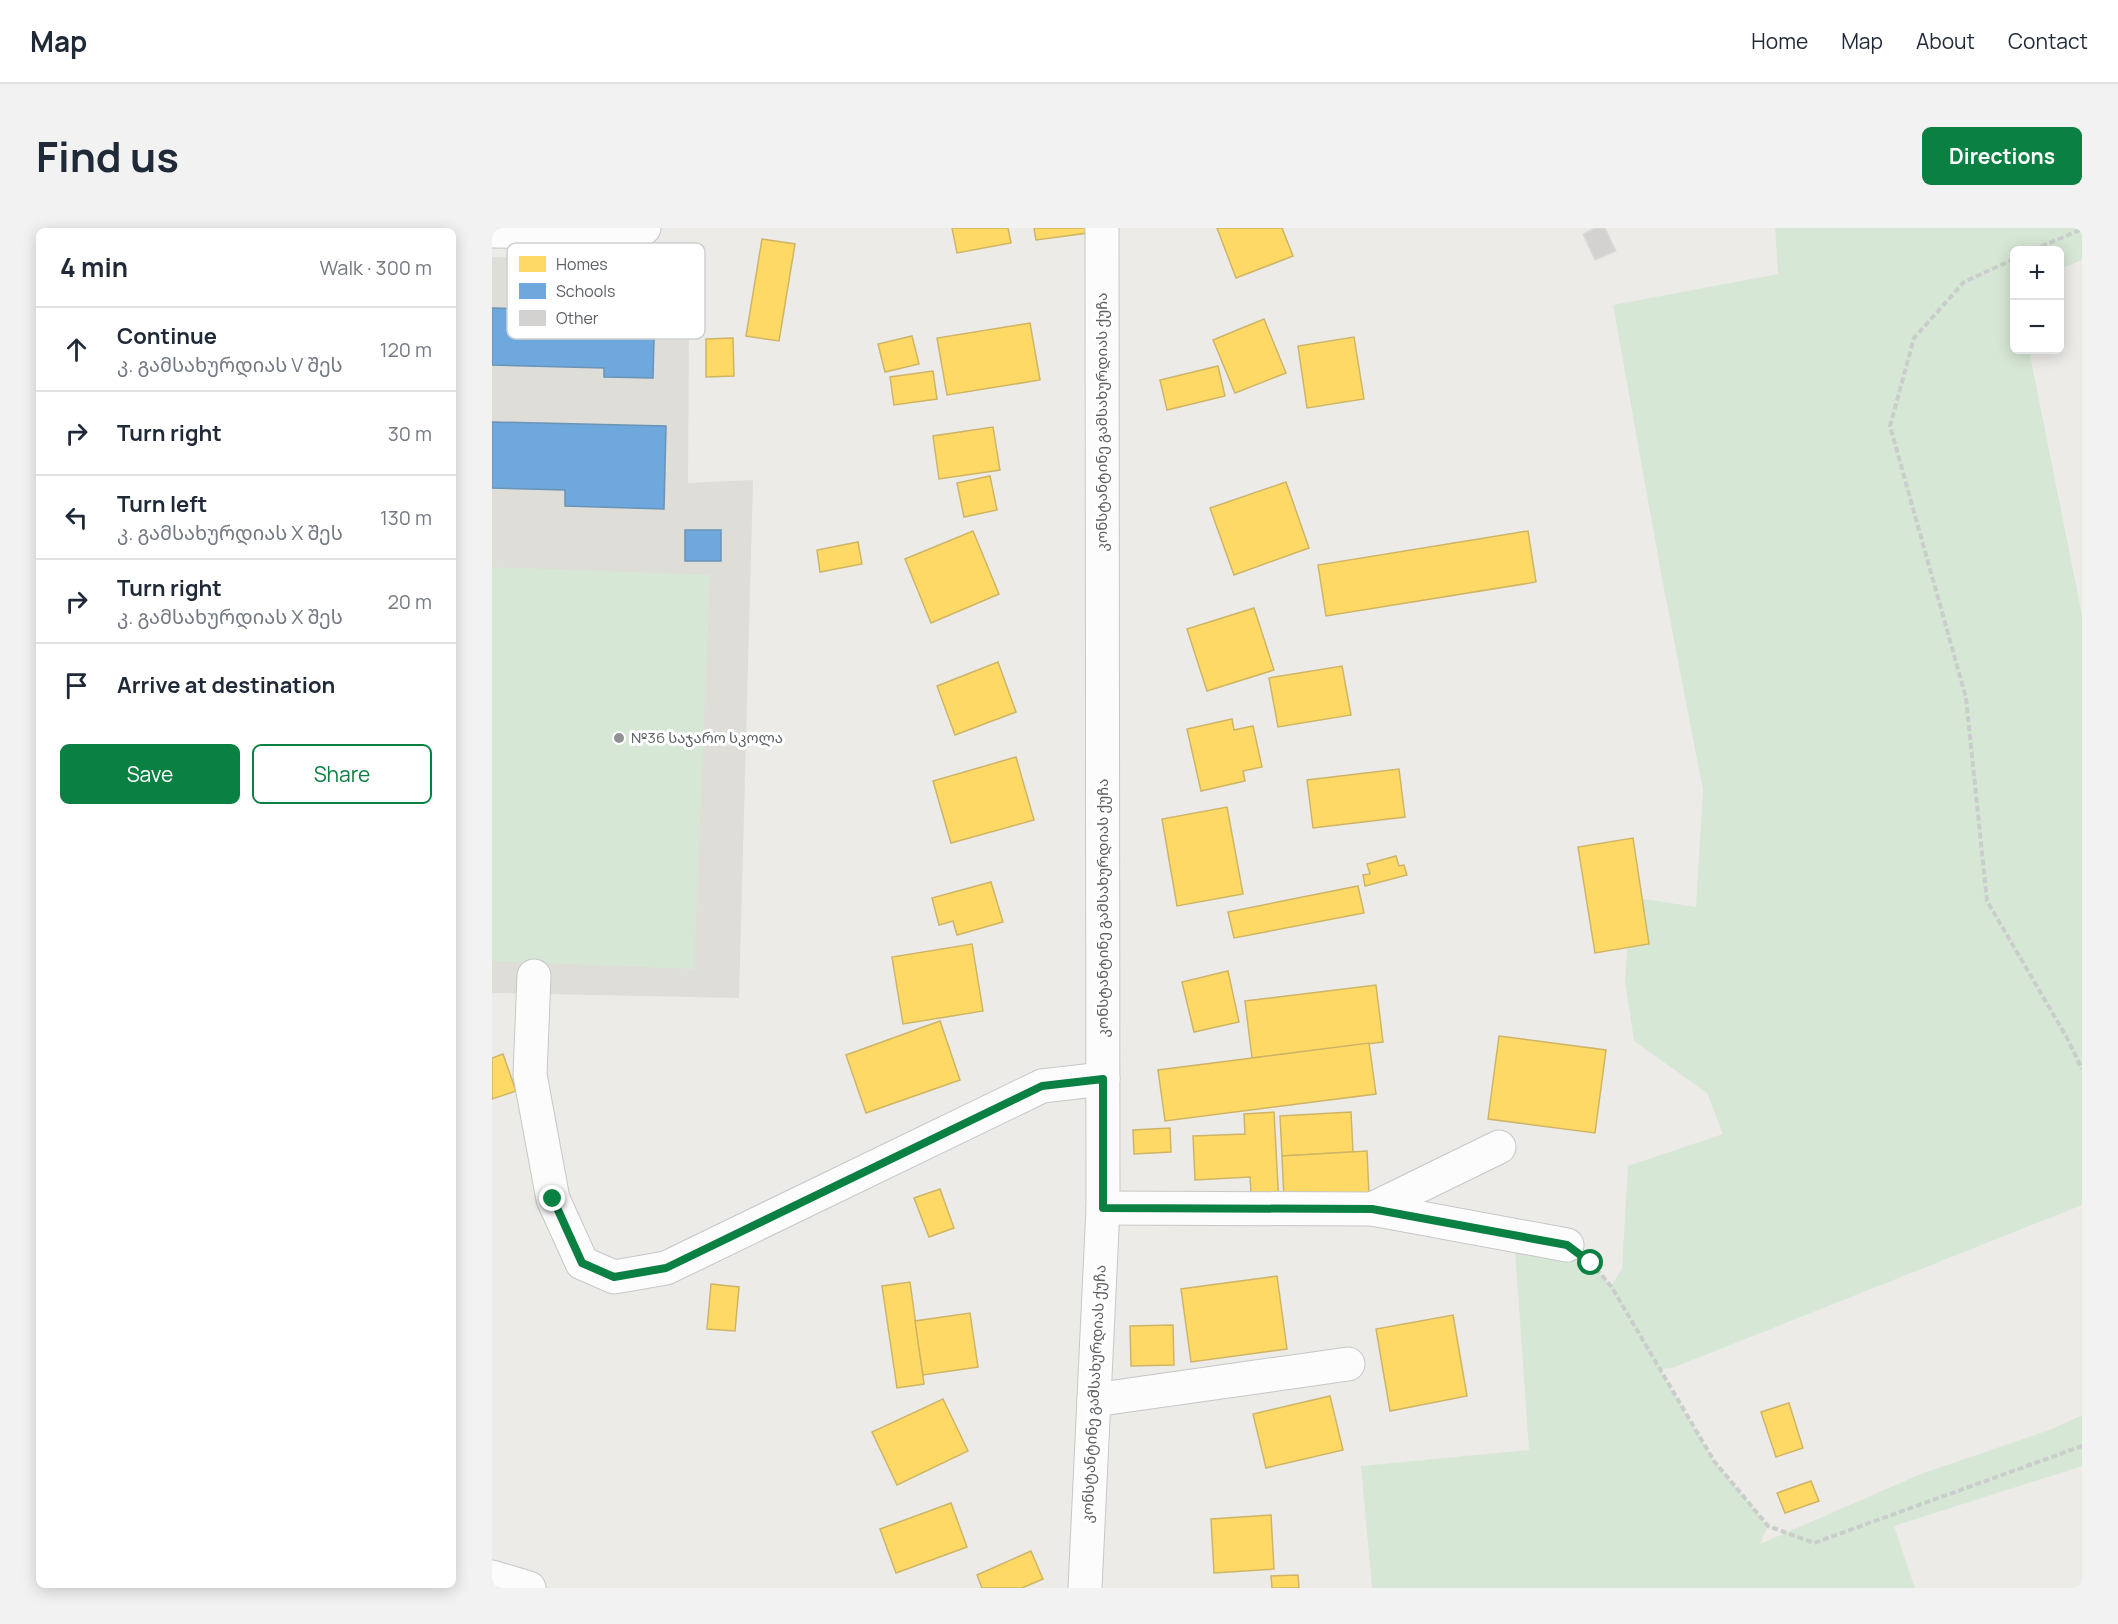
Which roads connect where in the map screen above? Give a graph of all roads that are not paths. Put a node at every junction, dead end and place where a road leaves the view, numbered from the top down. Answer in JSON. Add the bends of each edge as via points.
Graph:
{"nodes":[{"id":1,"x":644,"y":228,"type":"edge"},
{"id":2,"x":1102,"y":228,"type":"edge"},
{"id":3,"x":584,"y":230,"type":"edge"},
{"id":4,"x":492,"y":231,"type":"edge"},
{"id":5,"x":534,"y":976,"type":"dead end"},
{"id":6,"x":1103,"y":1079,"type":"junction"},
{"id":7,"x":1498,"y":1147,"type":"dead end"},
{"id":8,"x":1103,"y":1208,"type":"junction"},
{"id":9,"x":1372,"y":1209,"type":"junction"},
{"id":10,"x":1567,"y":1245,"type":"road end"},
{"id":11,"x":1348,"y":1364,"type":"dead end"},
{"id":12,"x":1094,"y":1400,"type":"junction"},
{"id":13,"x":492,"y":1577,"type":"edge"},
{"id":14,"x":529,"y":1588,"type":"edge"},
{"id":15,"x":1085,"y":1588,"type":"edge"}],
"edges":[{"from":1,"to":3,"type":"street"},
{"from":2,"to":6,"type":"street","name":"კონსტანტინე გამსახურდიას ქუჩა"},
{"from":3,"to":4,"type":"street"},
{"from":5,"to":6,"type":"street","via":[[530,1075],[553,1199],[582,1263],[614,1277],[666,1268],[1042,1086]]},
{"from":6,"to":8,"type":"street","name":"კონსტანტინე გამსახურდიას ქუჩა"},
{"from":7,"to":9,"type":"street"},
{"from":8,"to":9,"type":"street"},
{"from":8,"to":12,"type":"street","name":"კონსტანტინე გამსახურდიას ქუჩა"},
{"from":9,"to":10,"type":"street"},
{"from":11,"to":12,"type":"street"},
{"from":12,"to":15,"type":"street","name":"კონსტანტინე გამსახურდიას ქუჩა"},
{"from":13,"to":14,"type":"street"}]}
